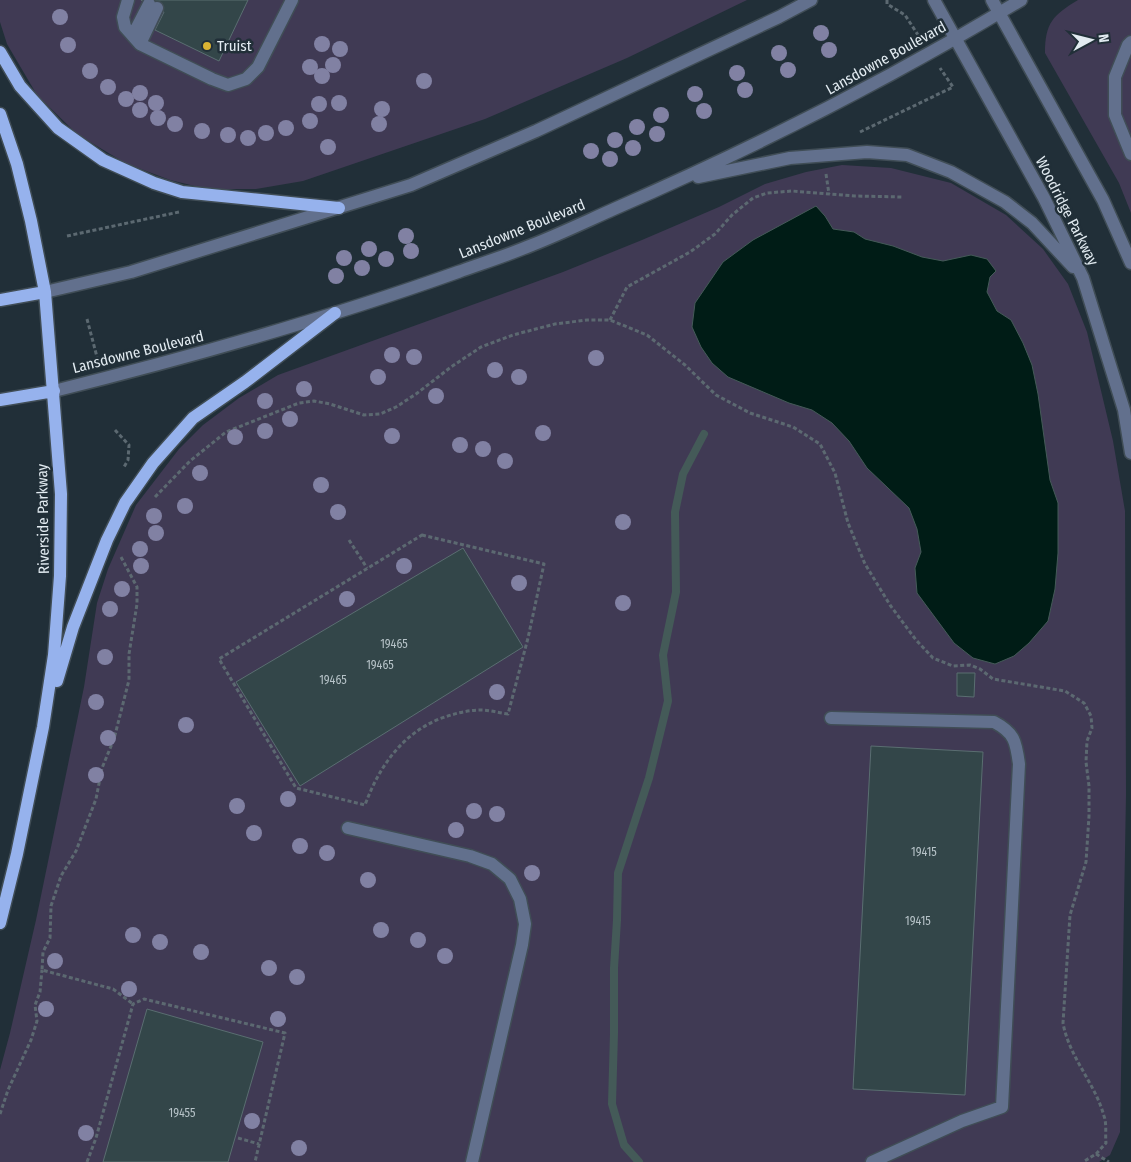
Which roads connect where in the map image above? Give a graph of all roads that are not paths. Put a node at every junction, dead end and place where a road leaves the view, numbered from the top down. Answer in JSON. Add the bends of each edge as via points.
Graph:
{"nodes":[{"id":1,"x":128,"y":0,"type":"edge"},
{"id":2,"x":292,"y":0,"type":"edge"},
{"id":3,"x":811,"y":0,"type":"edge"},
{"id":4,"x":934,"y":0,"type":"edge"},
{"id":5,"x":992,"y":0,"type":"edge"},
{"id":6,"x":1021,"y":0,"type":"edge"},
{"id":7,"x":153,"y":6,"type":"dead end"},
{"id":8,"x":1000,"y":13,"type":"junction"},
{"id":9,"x":956,"y":38,"type":"junction"},
{"id":10,"x":136,"y":40,"type":"junction"},
{"id":11,"x":1131,"y":42,"type":"edge"},
{"id":12,"x":0,"y":52,"type":"edge"},
{"id":13,"x":0,"y":114,"type":"edge"},
{"id":14,"x":1131,"y":154,"type":"edge"},
{"id":15,"x":681,"y":180,"type":"junction"},
{"id":16,"x":339,"y":208,"type":"junction"},
{"id":17,"x":1131,"y":263,"type":"edge"},
{"id":18,"x":1083,"y":278,"type":"junction"},
{"id":19,"x":45,"y":292,"type":"junction"},
{"id":20,"x":0,"y":300,"type":"edge"},
{"id":21,"x":336,"y":313,"type":"junction"},
{"id":22,"x":54,"y":391,"type":"junction"},
{"id":23,"x":0,"y":400,"type":"edge"},
{"id":24,"x":1131,"y":452,"type":"edge"},
{"id":25,"x":831,"y":718,"type":"dead end"},
{"id":26,"x":43,"y":726,"type":"junction"},
{"id":27,"x":348,"y":828,"type":"dead end"},
{"id":28,"x":0,"y":923,"type":"edge"},
{"id":29,"x":472,"y":1162,"type":"edge"},
{"id":30,"x":872,"y":1162,"type":"edge"}],
"edges":[{"from":1,"to":10,"type":"street","via":[[123,17],[125,27]]},
{"from":2,"to":10,"type":"street","via":[[258,67],[246,79],[228,85]]},
{"from":3,"to":16,"type":"street","via":[[536,130],[411,185]]},
{"from":4,"to":9,"type":"street","name":"Woodridge Parkway"},
{"from":5,"to":8,"type":"street"},
{"from":6,"to":8,"type":"street","name":"Lansdowne Boulevard"},
{"from":7,"to":10,"type":"street"},
{"from":8,"to":9,"type":"street","name":"Lansdowne Boulevard"},
{"from":8,"to":17,"type":"street","via":[[1103,200]]},
{"from":9,"to":15,"type":"street","name":"Lansdowne Boulevard","via":[[832,107]]},
{"from":9,"to":18,"type":"street","name":"Woodridge Parkway","via":[[1044,198]]},
{"from":11,"to":14,"type":"street","via":[[1115,77],[1115,115]]},
{"from":12,"to":16,"type":"main road","via":[[20,86],[58,128],[102,160],[182,192]]},
{"from":13,"to":19,"type":"main road","name":"Riverside Parkway","via":[[29,211]]},
{"from":15,"to":18,"type":"street","via":[[790,158],[867,152],[907,155],[951,172],[1005,202],[1032,223]]},
{"from":15,"to":21,"type":"street","name":"Lansdowne Boulevard","via":[[532,245]]},
{"from":16,"to":19,"type":"street","via":[[131,272]]},
{"from":18,"to":24,"type":"street","name":"Woodridge Parkway","via":[[1124,410]]},
{"from":19,"to":20,"type":"main road"},
{"from":19,"to":22,"type":"main road","name":"Riverside Parkway"},
{"from":21,"to":22,"type":"street","name":"Lansdowne Boulevard","via":[[253,339]]},
{"from":21,"to":26,"type":"main road","via":[[193,418],[152,463],[125,502],[107,540],[73,627]]},
{"from":22,"to":23,"type":"main road","name":"Lansdowne Boulevard"},
{"from":22,"to":26,"type":"main road","name":"Riverside Parkway","via":[[61,494],[60,576],[54,655]]},
{"from":25,"to":30,"type":"street","via":[[994,722],[1008,730],[1017,747],[1019,764],[1002,1107],[962,1120]]},
{"from":26,"to":28,"type":"main road","name":"Riverside Parkway"},
{"from":27,"to":29,"type":"street","via":[[492,864],[510,879],[520,899],[526,924]]}]}
